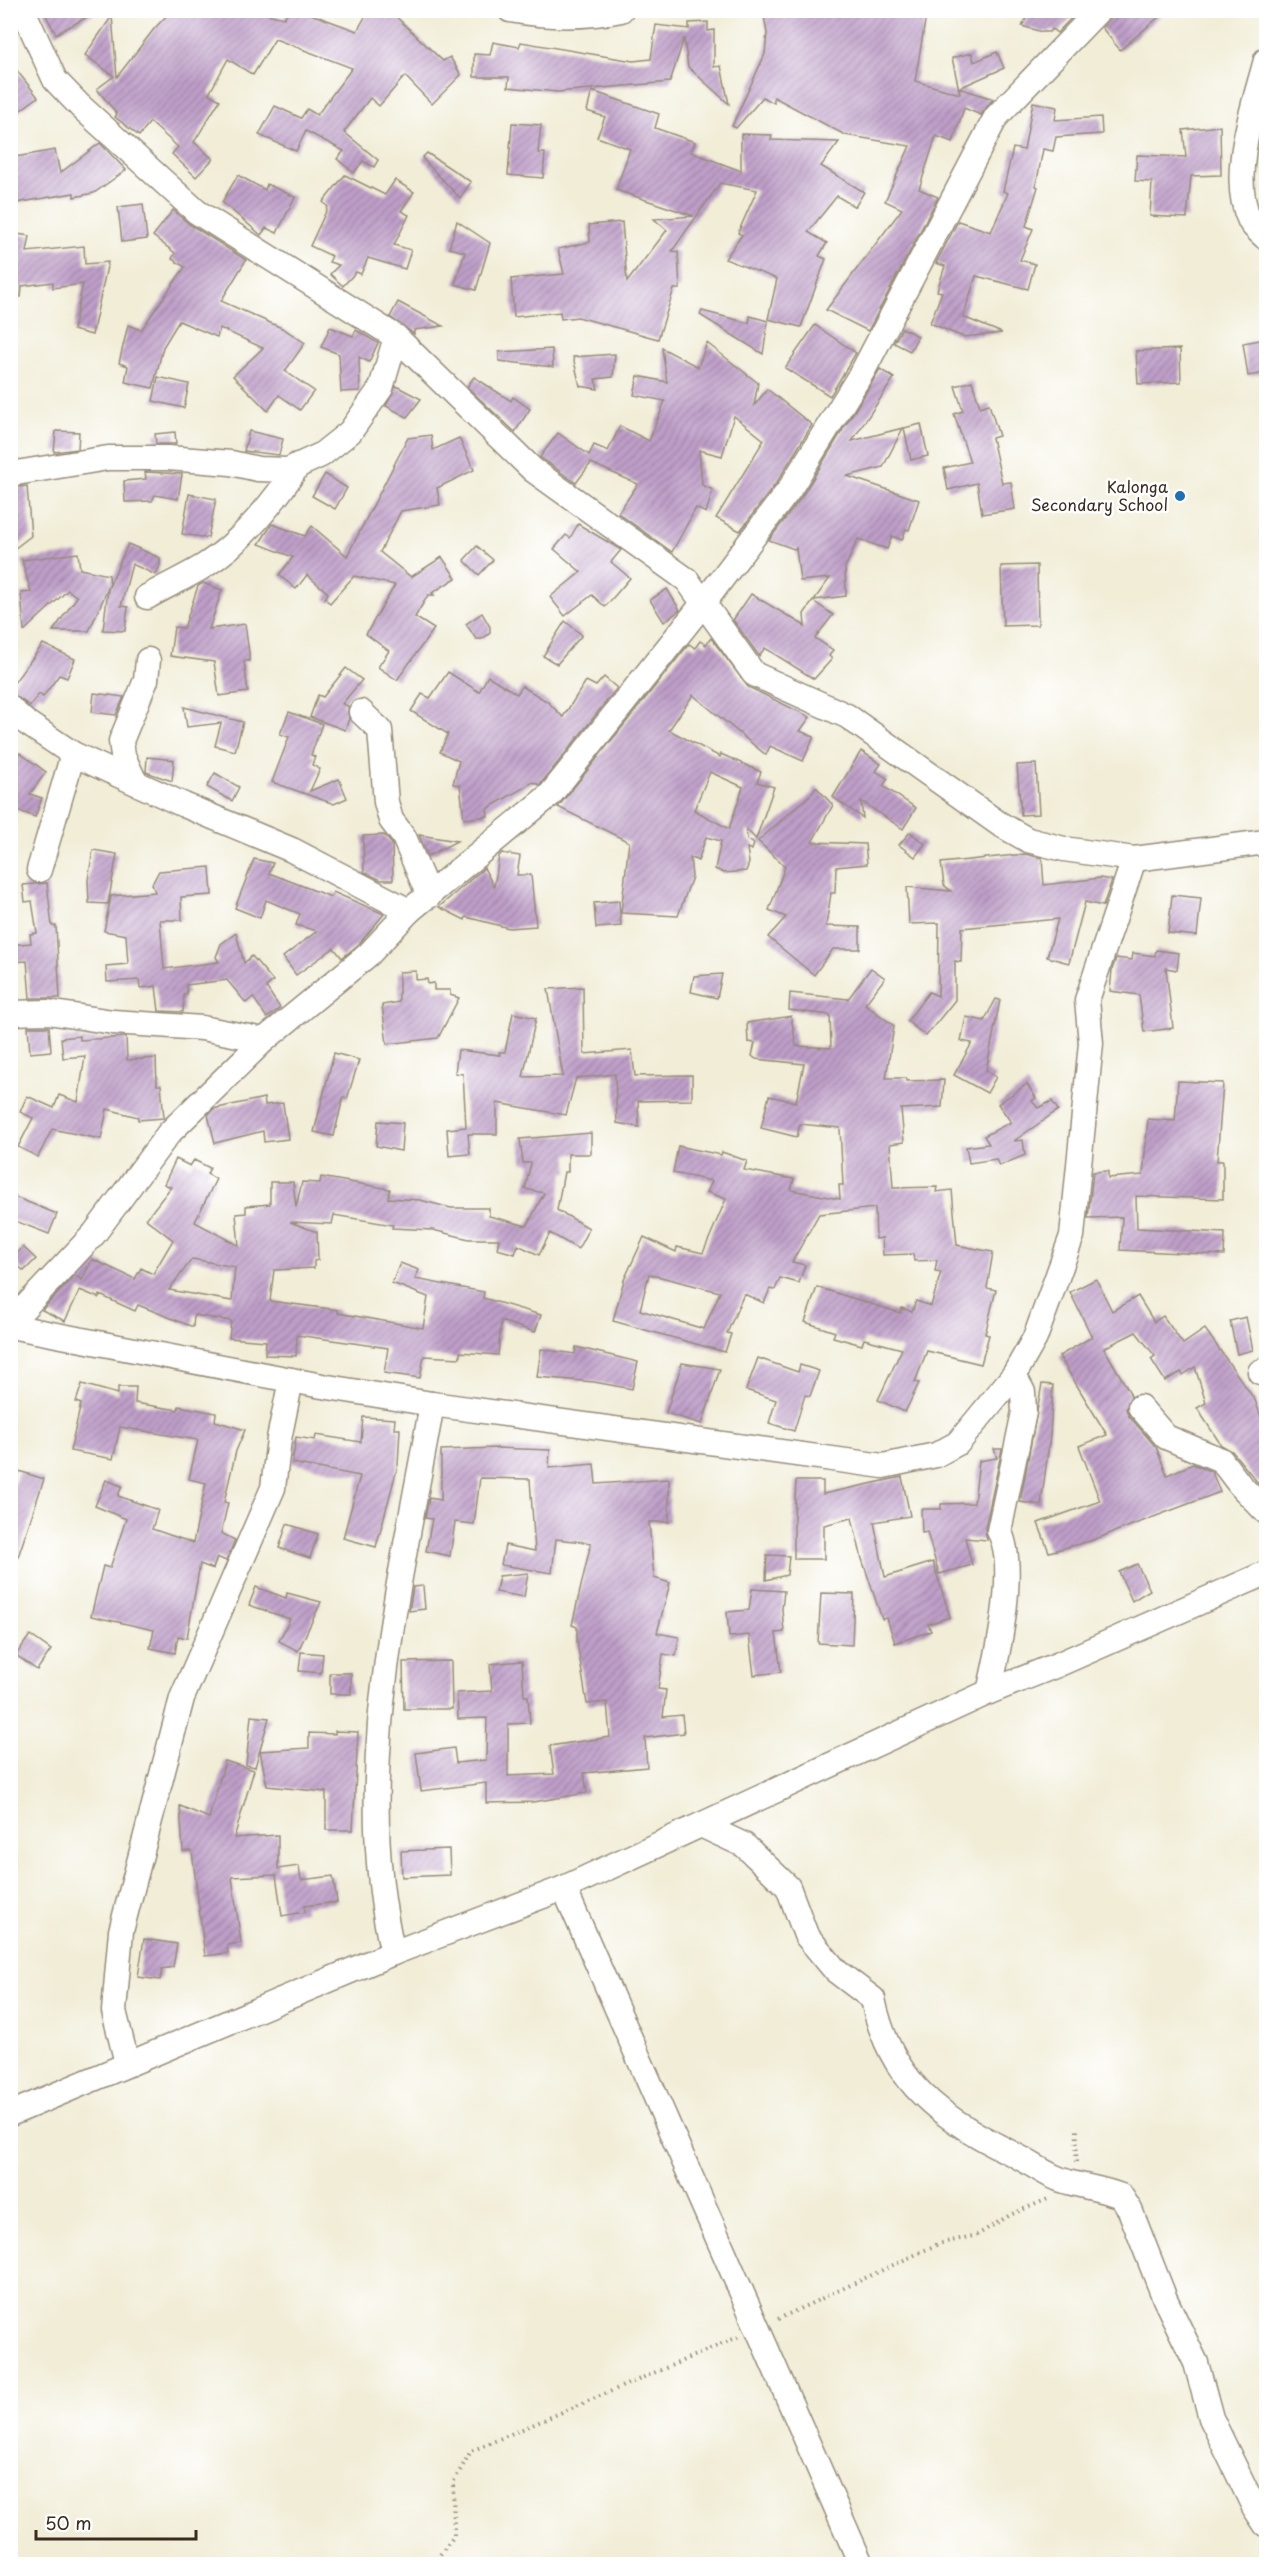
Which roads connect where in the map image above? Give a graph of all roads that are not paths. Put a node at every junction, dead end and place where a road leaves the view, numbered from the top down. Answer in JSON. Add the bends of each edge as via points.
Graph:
{"nodes":[{"id":1,"x":23,"y":10,"type":"edge"},
{"id":2,"x":510,"y":10,"type":"edge"},
{"id":3,"x":621,"y":10,"type":"edge"},
{"id":4,"x":1099,"y":10,"type":"edge"},
{"id":5,"x":1266,"y":60,"type":"edge"},
{"id":6,"x":1266,"y":238,"type":"edge"},
{"id":7,"x":396,"y":337,"type":"junction"},
{"id":8,"x":298,"y":465,"type":"junction"},
{"id":9,"x":10,"y":474,"type":"edge"},
{"id":10,"x":147,"y":597,"type":"dead end"},
{"id":11,"x":702,"y":604,"type":"junction"},
{"id":12,"x":148,"y":660,"type":"dead end"},
{"id":13,"x":10,"y":708,"type":"edge"},
{"id":14,"x":361,"y":711,"type":"dead end"},
{"id":15,"x":73,"y":754,"type":"junction"},
{"id":16,"x":135,"y":782,"type":"junction"},
{"id":17,"x":1266,"y":842,"type":"edge"},
{"id":18,"x":1134,"y":860,"type":"junction"},
{"id":19,"x":39,"y":870,"type":"dead end"},
{"id":20,"x":429,"y":896,"type":"junction"},
{"id":21,"x":409,"y":912,"type":"junction"},
{"id":22,"x":10,"y":1013,"type":"edge"},
{"id":23,"x":264,"y":1040,"type":"junction"},
{"id":24,"x":10,"y":1325,"type":"edge"},
{"id":25,"x":1014,"y":1375,"type":"junction"},
{"id":26,"x":291,"y":1380,"type":"junction"},
{"id":27,"x":432,"y":1404,"type":"junction"},
{"id":28,"x":1140,"y":1407,"type":"dead end"},
{"id":29,"x":1266,"y":1512,"type":"edge"},
{"id":30,"x":1266,"y":1573,"type":"edge"},
{"id":31,"x":989,"y":1692,"type":"junction"},
{"id":32,"x":701,"y":1825,"type":"junction"},
{"id":33,"x":564,"y":1888,"type":"junction"},
{"id":34,"x":393,"y":1953,"type":"junction"},
{"id":35,"x":127,"y":2064,"type":"junction"},
{"id":36,"x":16,"y":2105,"type":"edge"},
{"id":37,"x":1266,"y":2525,"type":"edge"},
{"id":38,"x":861,"y":2565,"type":"edge"}],
"edges":[{"from":1,"to":7,"type":"street","via":[[55,80],[197,212]]},
{"from":2,"to":3,"type":"street","via":[[544,17],[593,16]]},
{"from":4,"to":11,"type":"street","via":[[996,117],[864,369],[789,490]]},
{"from":5,"to":6,"type":"street","via":[[1244,150],[1242,198],[1251,223]]},
{"from":7,"to":8,"type":"street","via":[[381,388],[350,432],[321,455]]},
{"from":7,"to":11,"type":"street","via":[[533,470],[664,561],[687,580]]},
{"from":8,"to":9,"type":"street","via":[[288,470],[258,469],[168,458],[108,458]]},
{"from":8,"to":10,"type":"street","via":[[279,495],[206,565]]},
{"from":11,"to":18,"type":"street","via":[[754,674],[847,716],[998,823],[1028,840]]},
{"from":11,"to":20,"type":"street","via":[[550,795]]},
{"from":12,"to":16,"type":"street","via":[[146,680],[121,741]]},
{"from":13,"to":15,"type":"street"},
{"from":14,"to":20,"type":"street","via":[[380,730],[386,801]]},
{"from":15,"to":16,"type":"street"},
{"from":15,"to":19,"type":"street"},
{"from":16,"to":21,"type":"street","via":[[292,850]]},
{"from":17,"to":18,"type":"street"},
{"from":18,"to":25,"type":"street","via":[[1088,1000],[1091,1043],[1072,1236],[1035,1338]]},
{"from":20,"to":21,"type":"street"},
{"from":21,"to":23,"type":"street","via":[[369,954]]},
{"from":22,"to":23,"type":"street","via":[[48,1012],[113,1022],[202,1028]]},
{"from":23,"to":24,"type":"street","via":[[169,1133],[94,1234]]},
{"from":24,"to":26,"type":"street"},
{"from":25,"to":27,"type":"street","via":[[958,1443],[936,1455],[882,1466]]},
{"from":25,"to":31,"type":"street","via":[[1023,1392],[1024,1412],[999,1531],[1008,1557],[1002,1627]]},
{"from":26,"to":27,"type":"street"},
{"from":26,"to":35,"type":"street","via":[[273,1488],[182,1698],[124,1920],[114,2012]]},
{"from":27,"to":34,"type":"street","via":[[394,1623],[380,1731],[378,1872]]},
{"from":28,"to":29,"type":"street","via":[[1166,1437],[1221,1460]]},
{"from":30,"to":31,"type":"street"},
{"from":31,"to":32,"type":"street"},
{"from":32,"to":33,"type":"street"},
{"from":32,"to":37,"type":"street","via":[[744,1845],[789,1887],[806,1935],[836,1971],[873,2000],[880,2030],[916,2089],[952,2121],[1040,2170],[1120,2196],[1130,2210],[1165,2299],[1196,2363],[1211,2418]]},
{"from":33,"to":34,"type":"street"},
{"from":33,"to":38,"type":"street"},
{"from":34,"to":35,"type":"street"},
{"from":35,"to":36,"type":"street"}]}
